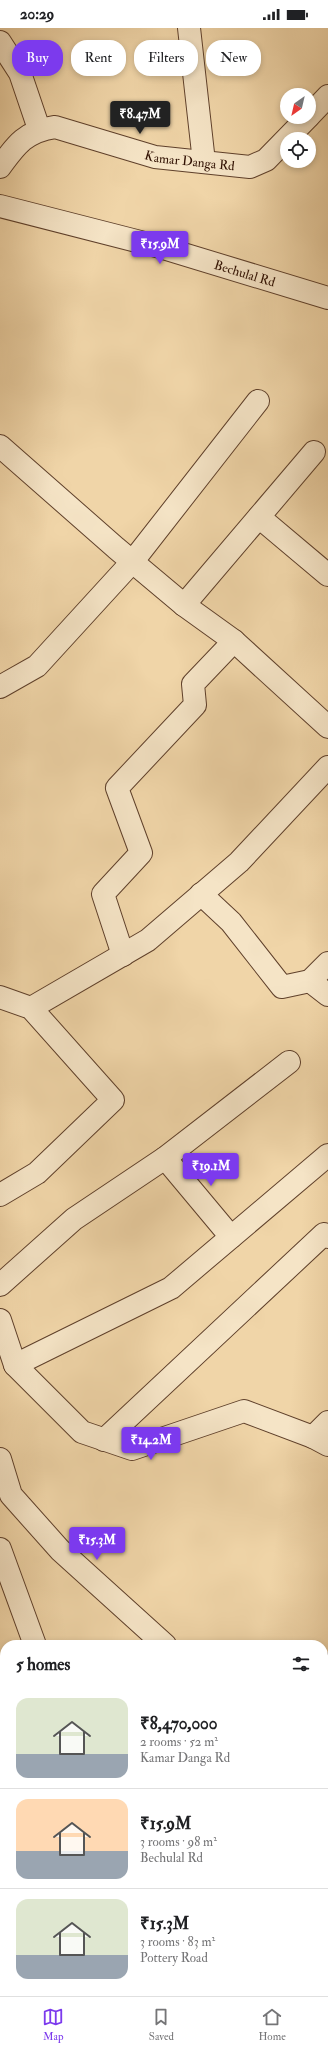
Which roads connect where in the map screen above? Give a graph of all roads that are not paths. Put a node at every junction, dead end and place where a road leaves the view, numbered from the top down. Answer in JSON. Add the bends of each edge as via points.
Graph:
{"nodes":[{"id":1,"x":189,"y":28,"type":"edge"},
{"id":2,"x":0,"y":42,"type":"edge"},
{"id":3,"x":328,"y":96,"type":"edge"},
{"id":4,"x":316,"y":108,"type":"edge"},
{"id":5,"x":300,"y":124,"type":"edge"},
{"id":6,"x":39,"y":129,"type":"junction"},
{"id":7,"x":204,"y":162,"type":"junction"},
{"id":8,"x":0,"y":167,"type":"edge"},
{"id":9,"x":0,"y":206,"type":"edge"},
{"id":10,"x":328,"y":298,"type":"edge"},
{"id":11,"x":258,"y":401,"type":"dead end"},
{"id":12,"x":0,"y":446,"type":"edge"},
{"id":13,"x":314,"y":452,"type":"dead end"},
{"id":14,"x":259,"y":517,"type":"junction"},
{"id":15,"x":133,"y":561,"type":"junction"},
{"id":16,"x":326,"y":571,"type":"edge"},
{"id":17,"x":184,"y":605,"type":"junction"},
{"id":18,"x":234,"y":641,"type":"junction"},
{"id":19,"x":0,"y":687,"type":"edge"},
{"id":20,"x":328,"y":726,"type":"edge"},
{"id":21,"x":328,"y":767,"type":"edge"},
{"id":22,"x":201,"y":894,"type":"junction"},
{"id":23,"x":122,"y":955,"type":"junction"},
{"id":24,"x":328,"y":963,"type":"edge"},
{"id":25,"x":310,"y":981,"type":"junction"},
{"id":26,"x":328,"y":995,"type":"edge"},
{"id":27,"x":0,"y":997,"type":"edge"},
{"id":28,"x":31,"y":1008,"type":"junction"},
{"id":29,"x":289,"y":1062,"type":"dead end"},
{"id":30,"x":328,"y":1154,"type":"edge"},
{"id":31,"x":165,"y":1158,"type":"junction"},
{"id":32,"x":0,"y":1195,"type":"edge"},
{"id":33,"x":231,"y":1237,"type":"junction"},
{"id":34,"x":328,"y":1237,"type":"edge"},
{"id":35,"x":0,"y":1285,"type":"edge"},
{"id":36,"x":0,"y":1320,"type":"edge"},
{"id":37,"x":15,"y":1365,"type":"junction"},
{"id":38,"x":323,"y":1434,"type":"edge"},
{"id":39,"x":104,"y":1440,"type":"junction"},
{"id":40,"x":0,"y":1459,"type":"edge"},
{"id":41,"x":0,"y":1549,"type":"edge"},
{"id":42,"x":33,"y":1640,"type":"edge"},
{"id":43,"x":159,"y":1640,"type":"edge"}],
"edges":[{"from":1,"to":7,"type":"street"},
{"from":2,"to":6,"type":"street","via":[[20,73]]},
{"from":3,"to":4,"type":"street","name":"Kamar Danga Rd"},
{"from":5,"to":7,"type":"street","name":"Kamar Danga Rd","via":[[266,160],[250,167]]},
{"from":6,"to":7,"type":"street","name":"Kamar Danga Rd","via":[[55,127],[155,157]]},
{"from":6,"to":8,"type":"street","via":[[16,145]]},
{"from":9,"to":10,"type":"street","name":"Bechulal Rd","via":[[160,248]]},
{"from":11,"to":15,"type":"street"},
{"from":12,"to":15,"type":"street"},
{"from":13,"to":14,"type":"street"},
{"from":14,"to":16,"type":"street"},
{"from":14,"to":17,"type":"street"},
{"from":15,"to":17,"type":"street"},
{"from":15,"to":19,"type":"street","via":[[37,666]]},
{"from":17,"to":18,"type":"street"},
{"from":18,"to":20,"type":"street"},
{"from":18,"to":23,"type":"street","via":[[193,684],[195,706],[117,788],[141,853],[103,894]]},
{"from":21,"to":22,"type":"street","via":[[239,862]]},
{"from":22,"to":23,"type":"street","via":[[148,940]]},
{"from":22,"to":25,"type":"street","via":[[231,922],[282,986]]},
{"from":23,"to":28,"type":"street"},
{"from":24,"to":25,"type":"street"},
{"from":25,"to":26,"type":"street"},
{"from":27,"to":28,"type":"street"},
{"from":28,"to":32,"type":"street","via":[[113,1100],[37,1173]]},
{"from":29,"to":31,"type":"street"},
{"from":30,"to":33,"type":"street"},
{"from":31,"to":33,"type":"street"},
{"from":31,"to":35,"type":"street","via":[[74,1218]]},
{"from":33,"to":37,"type":"street","via":[[171,1288]]},
{"from":34,"to":39,"type":"street","via":[[324,1234]]},
{"from":36,"to":37,"type":"street"},
{"from":37,"to":39,"type":"street","via":[[82,1432]]},
{"from":38,"to":39,"type":"street","via":[[244,1411],[132,1449]]},
{"from":40,"to":43,"type":"street","via":[[11,1495],[60,1550]]},
{"from":41,"to":42,"type":"street"}]}
